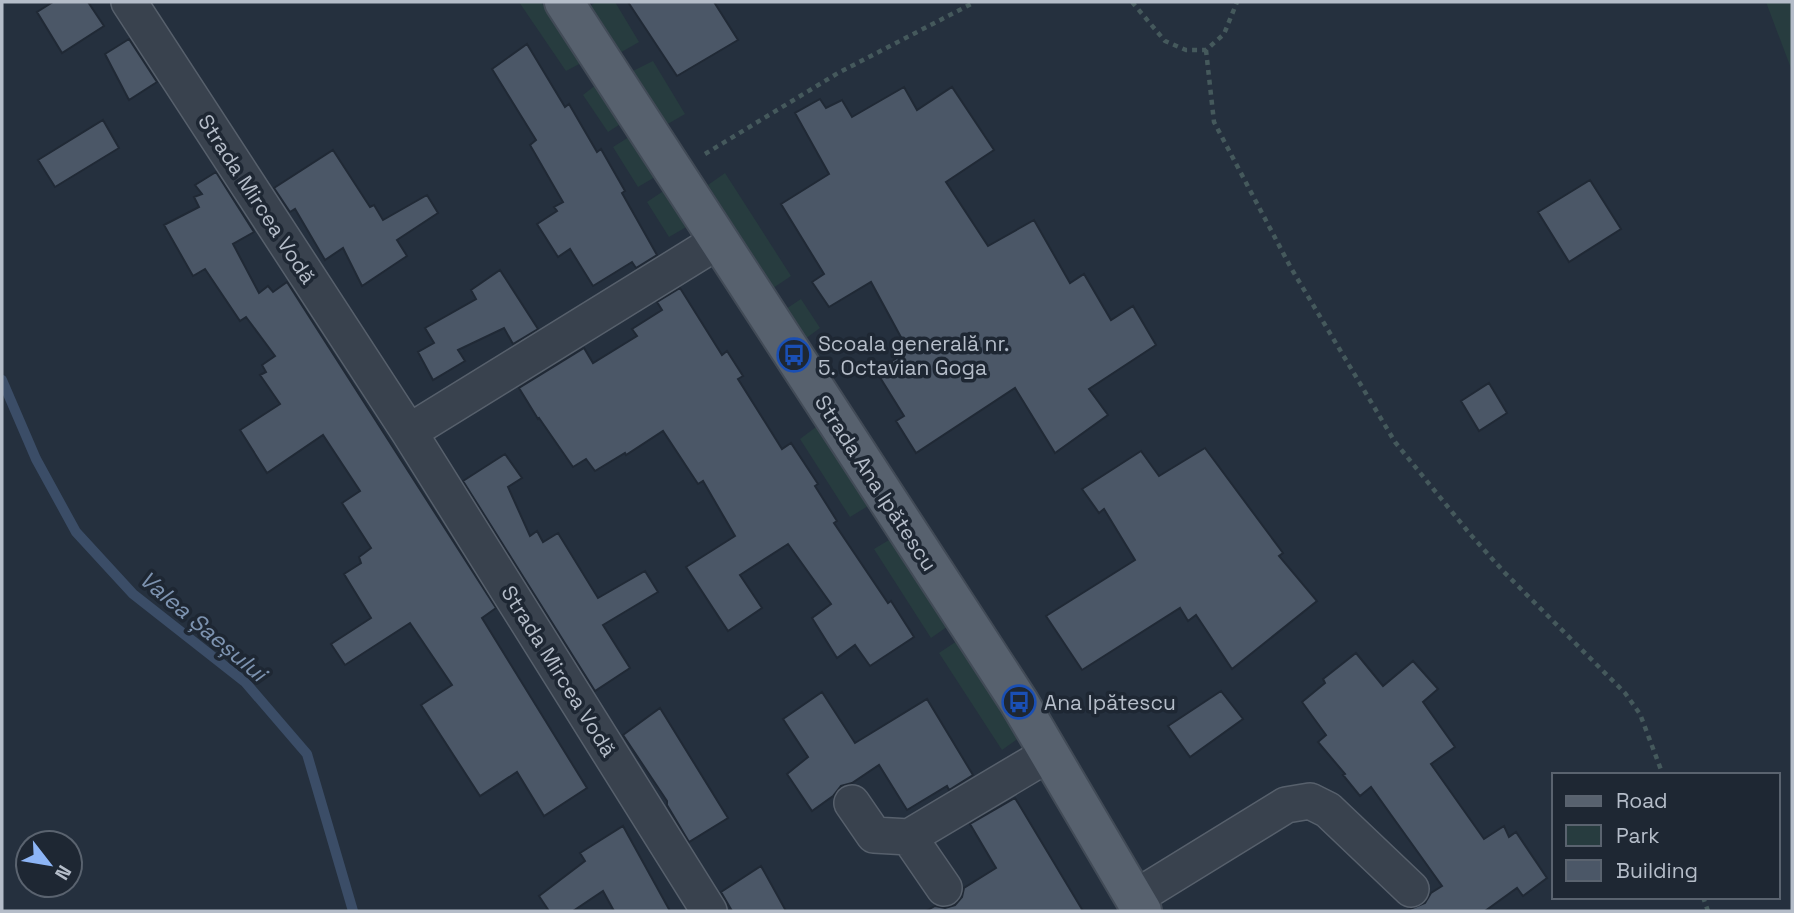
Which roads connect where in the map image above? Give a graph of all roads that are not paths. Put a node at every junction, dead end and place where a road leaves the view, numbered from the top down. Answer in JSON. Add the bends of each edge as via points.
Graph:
{"nodes":[{"id":1,"x":129,"y":2,"type":"edge"},
{"id":2,"x":564,"y":2,"type":"edge"},
{"id":3,"x":719,"y":241,"type":"junction"},
{"id":4,"x":409,"y":432,"type":"junction"},
{"id":5,"x":1050,"y":753,"type":"junction"},
{"id":6,"x":852,"y":803,"type":"dead end"},
{"id":7,"x":909,"y":837,"type":"junction"},
{"id":8,"x":944,"y":888,"type":"dead end"},
{"id":9,"x":1411,"y":889,"type":"dead end"},
{"id":10,"x":1138,"y":905,"type":"edge"},
{"id":11,"x":709,"y":911,"type":"edge"}],
"edges":[{"from":1,"to":4,"type":"street","name":"Strada Mircea Vodă"},
{"from":2,"to":3,"type":"main road","name":"Strada Ana Ipătescu"},
{"from":3,"to":4,"type":"street"},
{"from":3,"to":5,"type":"main road","name":"Strada Ana Ipătescu"},
{"from":4,"to":11,"type":"street","name":"Strada Mircea Vodă"},
{"from":5,"to":7,"type":"street"},
{"from":5,"to":10,"type":"main road","name":"Strada Ana Ipătescu"},
{"from":6,"to":7,"type":"street","via":[[874,835]]},
{"from":7,"to":8,"type":"street"},
{"from":9,"to":10,"type":"street","name":"Strada Ana Ipătescu","via":[[1328,810],[1310,801],[1286,805]]}]}
